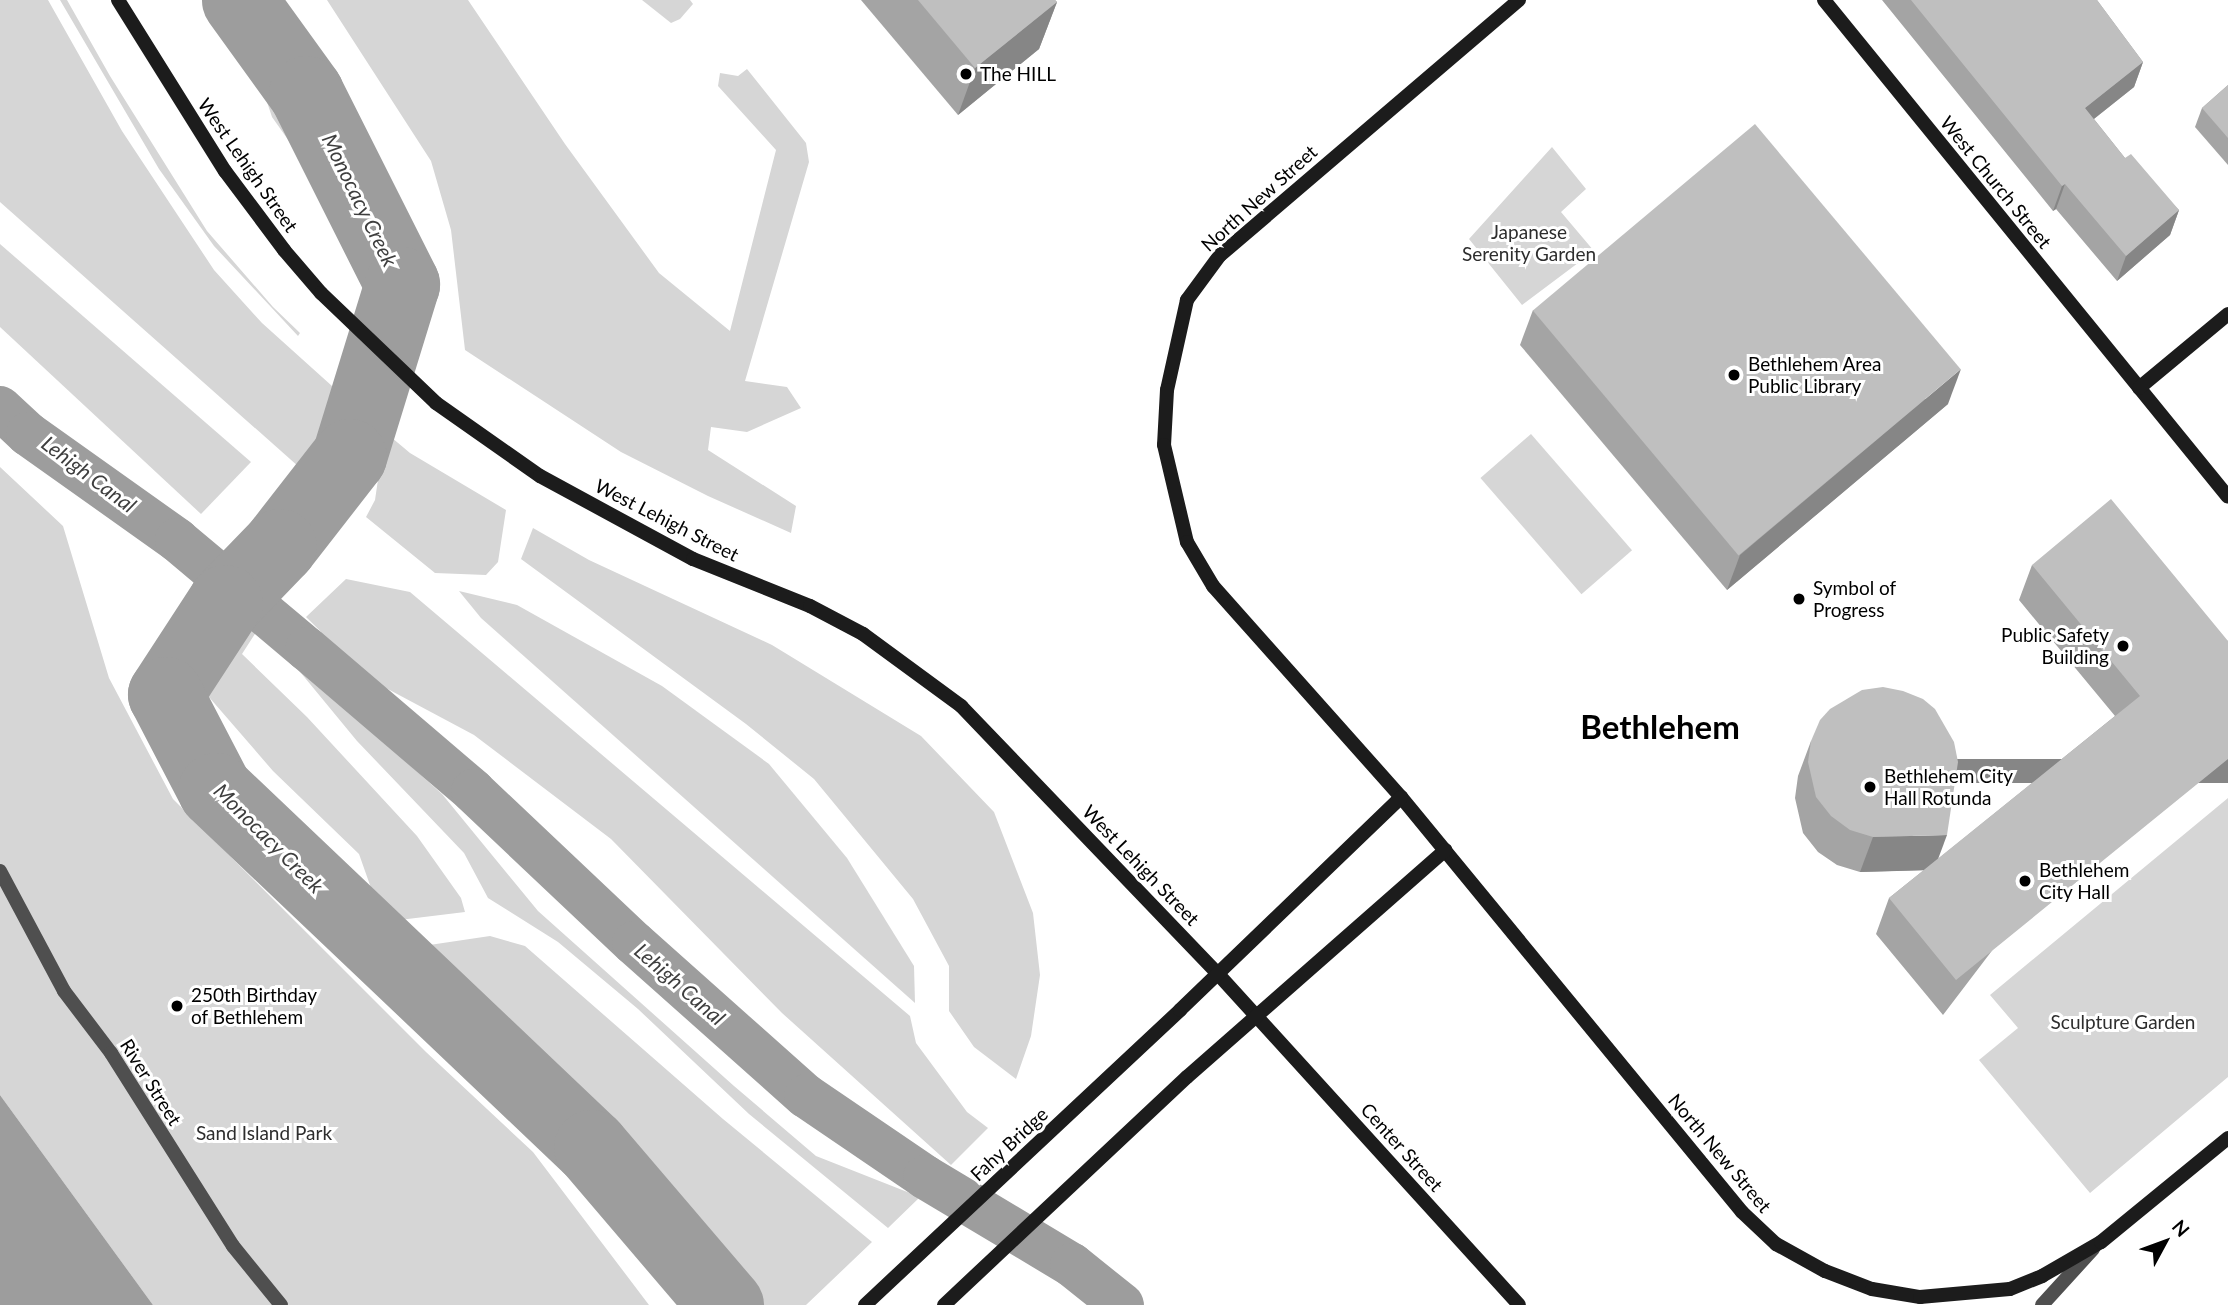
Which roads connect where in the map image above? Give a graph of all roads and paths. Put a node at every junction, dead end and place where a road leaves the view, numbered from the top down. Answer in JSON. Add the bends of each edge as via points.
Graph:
{"nodes":[{"id":1,"x":118,"y":0,"type":"edge"},
{"id":2,"x":1519,"y":0,"type":"edge"},
{"id":3,"x":1825,"y":0,"type":"edge"},
{"id":4,"x":2228,"y":314,"type":"edge"},
{"id":5,"x":2139,"y":387,"type":"junction"},
{"id":6,"x":2228,"y":497,"type":"edge"},
{"id":7,"x":1401,"y":797,"type":"junction"},
{"id":8,"x":1445,"y":850,"type":"junction"},
{"id":9,"x":0,"y":871,"type":"edge"},
{"id":10,"x":1218,"y":974,"type":"junction"},
{"id":11,"x":1256,"y":1016,"type":"junction"},
{"id":12,"x":2228,"y":1138,"type":"edge"},
{"id":13,"x":2101,"y":1242,"type":"junction"},
{"id":14,"x":281,"y":1305,"type":"edge"},
{"id":15,"x":864,"y":1305,"type":"edge"},
{"id":16,"x":944,"y":1305,"type":"edge"},
{"id":17,"x":1519,"y":1305,"type":"edge"},
{"id":18,"x":2042,"y":1305,"type":"edge"}],
"edges":[{"from":1,"to":10,"type":"main road","name":"West Lehigh Street","via":[[225,171],[321,293],[436,403],[540,476],[681,552],[810,606],[863,634],[961,706]]},
{"from":2,"to":7,"type":"main road","name":"North New Street","via":[[1220,255],[1186,300],[1167,390],[1164,445],[1187,542],[1213,586],[1241,620]]},
{"from":3,"to":5,"type":"main road","name":"West Church Street"},
{"from":4,"to":5,"type":"main road"},
{"from":5,"to":6,"type":"main road","name":"West Church Street"},
{"from":7,"to":8,"type":"main road","name":"North New Street"},
{"from":7,"to":10,"type":"main road"},
{"from":8,"to":11,"type":"main road"},
{"from":8,"to":13,"type":"main road","name":"North New Street","via":[[1742,1212],[1776,1244],[1825,1271],[1872,1289],[1920,1297],[2010,1289]]},
{"from":9,"to":14,"type":"street","name":"River Street","via":[[64,991],[111,1052],[233,1246]]},
{"from":10,"to":11,"type":"main road","name":"West Lehigh Street"},
{"from":10,"to":15,"type":"main road","name":"Fahy Bridge"},
{"from":11,"to":16,"type":"main road"},
{"from":11,"to":17,"type":"main road","name":"Center Street"},
{"from":12,"to":13,"type":"main road","name":"North New Street"},
{"from":13,"to":18,"type":"street"}]}
